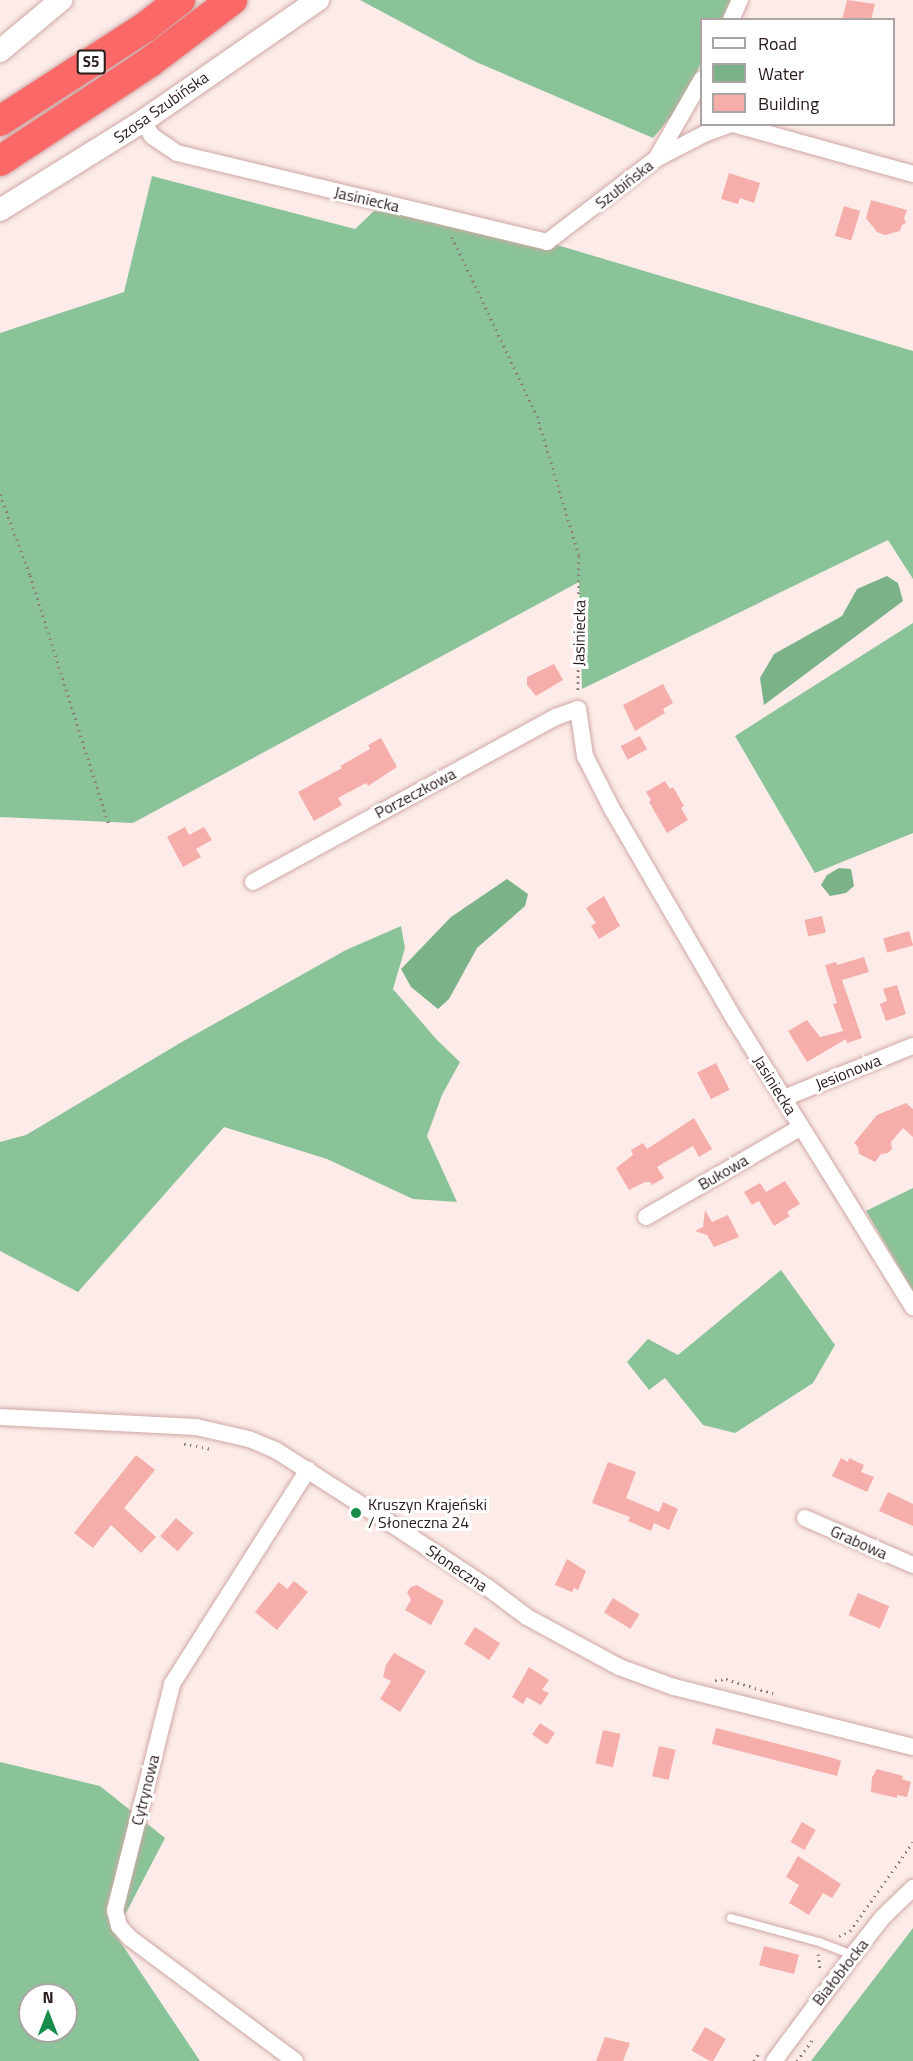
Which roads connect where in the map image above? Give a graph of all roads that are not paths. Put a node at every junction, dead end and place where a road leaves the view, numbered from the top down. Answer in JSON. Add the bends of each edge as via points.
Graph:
{"nodes":[{"id":1,"x":62,"y":0,"type":"edge"},
{"id":2,"x":180,"y":0,"type":"edge"},
{"id":3,"x":232,"y":0,"type":"edge"},
{"id":4,"x":318,"y":0,"type":"edge"},
{"id":5,"x":740,"y":0,"type":"edge"},
{"id":6,"x":733,"y":18,"type":"edge"},
{"id":7,"x":0,"y":51,"type":"edge"},
{"id":8,"x":700,"y":83,"type":"edge"},
{"id":9,"x":0,"y":121,"type":"edge"},
{"id":10,"x":142,"y":121,"type":"junction"},
{"id":11,"x":726,"y":126,"type":"edge"},
{"id":12,"x":739,"y":126,"type":"edge"},
{"id":13,"x":657,"y":159,"type":"junction"},
{"id":14,"x":0,"y":161,"type":"edge"},
{"id":15,"x":913,"y":174,"type":"edge"},
{"id":16,"x":0,"y":210,"type":"edge"},
{"id":17,"x":547,"y":242,"type":"joint"},
{"id":18,"x":578,"y":709,"type":"joint"},
{"id":19,"x":253,"y":882,"type":"dead end"},
{"id":20,"x":913,"y":1046,"type":"edge"},
{"id":21,"x":783,"y":1098,"type":"junction"},
{"id":22,"x":801,"y":1127,"type":"junction"},
{"id":23,"x":646,"y":1217,"type":"dead end"},
{"id":24,"x":913,"y":1307,"type":"edge"},
{"id":25,"x":0,"y":1417,"type":"edge"},
{"id":26,"x":308,"y":1470,"type":"junction"},
{"id":27,"x":805,"y":1518,"type":"dead end"},
{"id":28,"x":913,"y":1565,"type":"edge"},
{"id":29,"x":913,"y":1747,"type":"edge"},
{"id":30,"x":913,"y":1888,"type":"edge"},
{"id":31,"x":731,"y":1918,"type":"dead end"},
{"id":32,"x":853,"y":1955,"type":"junction"},
{"id":33,"x":295,"y":2061,"type":"edge"},
{"id":34,"x":774,"y":2061,"type":"edge"}],
"edges":[{"from":1,"to":7,"type":"street"},
{"from":2,"to":9,"type":"highway","number":"S5","via":[[144,28]]},
{"from":3,"to":14,"type":"highway","number":"S5","via":[[142,68]]},
{"from":4,"to":10,"type":"street","name":"Szosa Szubińska"},
{"from":5,"to":6,"type":"street"},
{"from":8,"to":13,"type":"street","name":"Szubińska"},
{"from":10,"to":16,"type":"street","name":"Szosa Szubińska"},
{"from":10,"to":17,"type":"street","name":"Jasiniecka","via":[[153,136],[177,153]]},
{"from":11,"to":13,"type":"street"},
{"from":12,"to":15,"type":"street"},
{"from":13,"to":17,"type":"street","name":"Szubińska"},
{"from":18,"to":19,"type":"street","name":"Porzeczkowa","via":[[556,717]]},
{"from":18,"to":21,"type":"street","name":"Jasiniecka","via":[[585,756],[612,809]]},
{"from":20,"to":21,"type":"street","name":"Jesionowa"},
{"from":21,"to":22,"type":"street","name":"Jasiniecka"},
{"from":22,"to":23,"type":"street","name":"Bukowa"},
{"from":22,"to":24,"type":"street","name":"Jasiniecka"},
{"from":25,"to":26,"type":"street","name":"Słoneczna","via":[[196,1427],[249,1439]]},
{"from":26,"to":29,"type":"street","name":"Słoneczna","via":[[527,1617],[619,1667],[686,1690]]},
{"from":26,"to":33,"type":"street","name":"Cytrynowa","via":[[172,1684],[115,1910],[119,1926],[130,1938]]},
{"from":27,"to":28,"type":"street","name":"Grabowa"},
{"from":30,"to":32,"type":"street","name":"Białobłocka","via":[[883,1917]]},
{"from":31,"to":32,"type":"lane"},
{"from":32,"to":34,"type":"street","name":"Białobłocka"}]}
